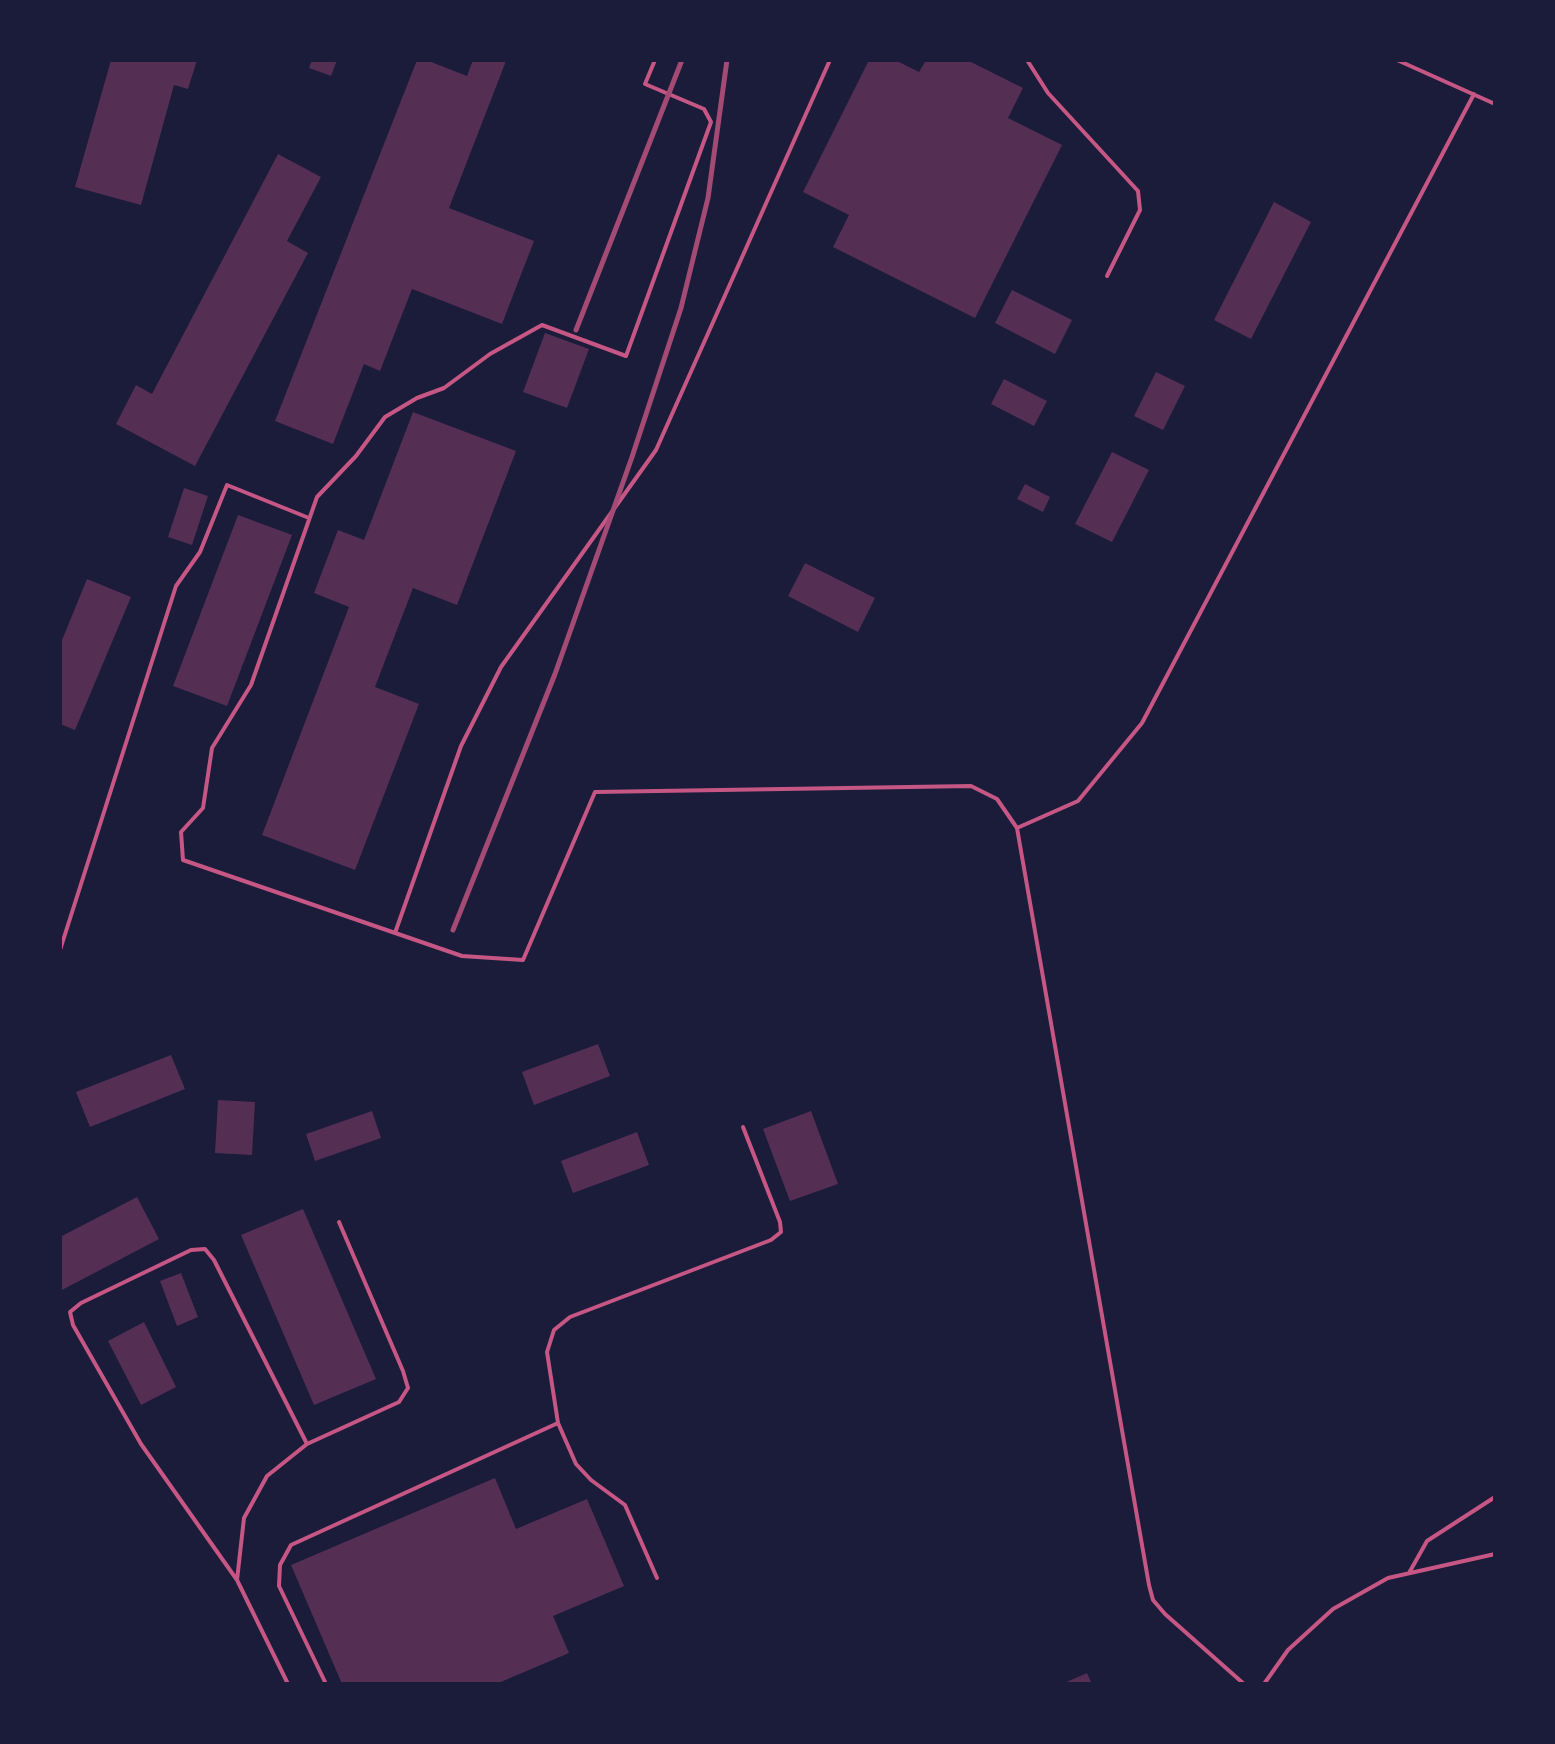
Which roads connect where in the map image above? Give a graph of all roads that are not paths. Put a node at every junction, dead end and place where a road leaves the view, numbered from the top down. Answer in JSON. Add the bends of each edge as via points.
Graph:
{"nodes":[{"id":1,"x":655,"y":60,"type":"edge"},
{"id":2,"x":830,"y":60,"type":"edge"},
{"id":3,"x":1027,"y":60,"type":"edge"},
{"id":4,"x":1397,"y":60,"type":"edge"},
{"id":5,"x":1474,"y":94,"type":"junction"},
{"id":6,"x":1495,"y":104,"type":"edge"},
{"id":7,"x":1107,"y":276,"type":"dead end"},
{"id":8,"x":309,"y":518,"type":"junction"},
{"id":9,"x":1017,"y":828,"type":"junction"},
{"id":10,"x":395,"y":933,"type":"junction"},
{"id":11,"x":60,"y":950,"type":"edge"},
{"id":12,"x":743,"y":1127,"type":"dead end"},
{"id":13,"x":339,"y":1222,"type":"dead end"},
{"id":14,"x":558,"y":1423,"type":"junction"},
{"id":15,"x":307,"y":1444,"type":"junction"},
{"id":16,"x":1495,"y":1497,"type":"edge"},
{"id":17,"x":1495,"y":1554,"type":"edge"},
{"id":18,"x":1409,"y":1573,"type":"junction"},
{"id":19,"x":657,"y":1578,"type":"dead end"},
{"id":20,"x":237,"y":1580,"type":"junction"},
{"id":21,"x":288,"y":1684,"type":"edge"},
{"id":22,"x":326,"y":1684,"type":"edge"},
{"id":23,"x":1244,"y":1684,"type":"edge"},
{"id":24,"x":1264,"y":1684,"type":"edge"}],
"edges":[{"from":1,"to":8,"type":"lane","via":[[645,84],[704,109],[711,122],[626,356],[542,325],[444,388],[385,417],[317,497]]},
{"from":2,"to":10,"type":"lane","via":[[656,450],[501,667],[461,746]]},
{"from":3,"to":7,"type":"lane","via":[[1048,93],[1138,191],[1140,210]]},
{"from":4,"to":5,"type":"lane"},
{"from":5,"to":6,"type":"lane"},
{"from":5,"to":9,"type":"lane","via":[[1142,723],[1078,801]]},
{"from":8,"to":10,"type":"lane","via":[[251,685],[212,748],[203,808],[181,832],[183,860]]},
{"from":8,"to":11,"type":"lane","via":[[227,485],[200,552],[176,586]]},
{"from":9,"to":10,"type":"lane","via":[[997,799],[971,786],[595,792],[523,960],[462,956]]},
{"from":9,"to":23,"type":"lane","via":[[1149,1585],[1165,1614]]},
{"from":12,"to":14,"type":"lane","via":[[781,1232],[570,1317],[554,1330],[547,1352]]},
{"from":13,"to":15,"type":"lane","via":[[408,1388],[399,1402]]},
{"from":14,"to":19,"type":"lane","via":[[576,1464],[625,1505]]},
{"from":14,"to":22,"type":"lane","via":[[291,1545],[280,1565],[279,1586]]},
{"from":15,"to":20,"type":"lane","via":[[267,1476],[244,1518]]},
{"from":15,"to":20,"type":"lane","via":[[205,1249],[191,1250],[70,1312],[141,1444]]},
{"from":16,"to":18,"type":"lane","via":[[1427,1541]]},
{"from":17,"to":18,"type":"lane"},
{"from":18,"to":24,"type":"lane","via":[[1388,1578],[1333,1609],[1288,1650]]},
{"from":20,"to":21,"type":"lane"}]}
